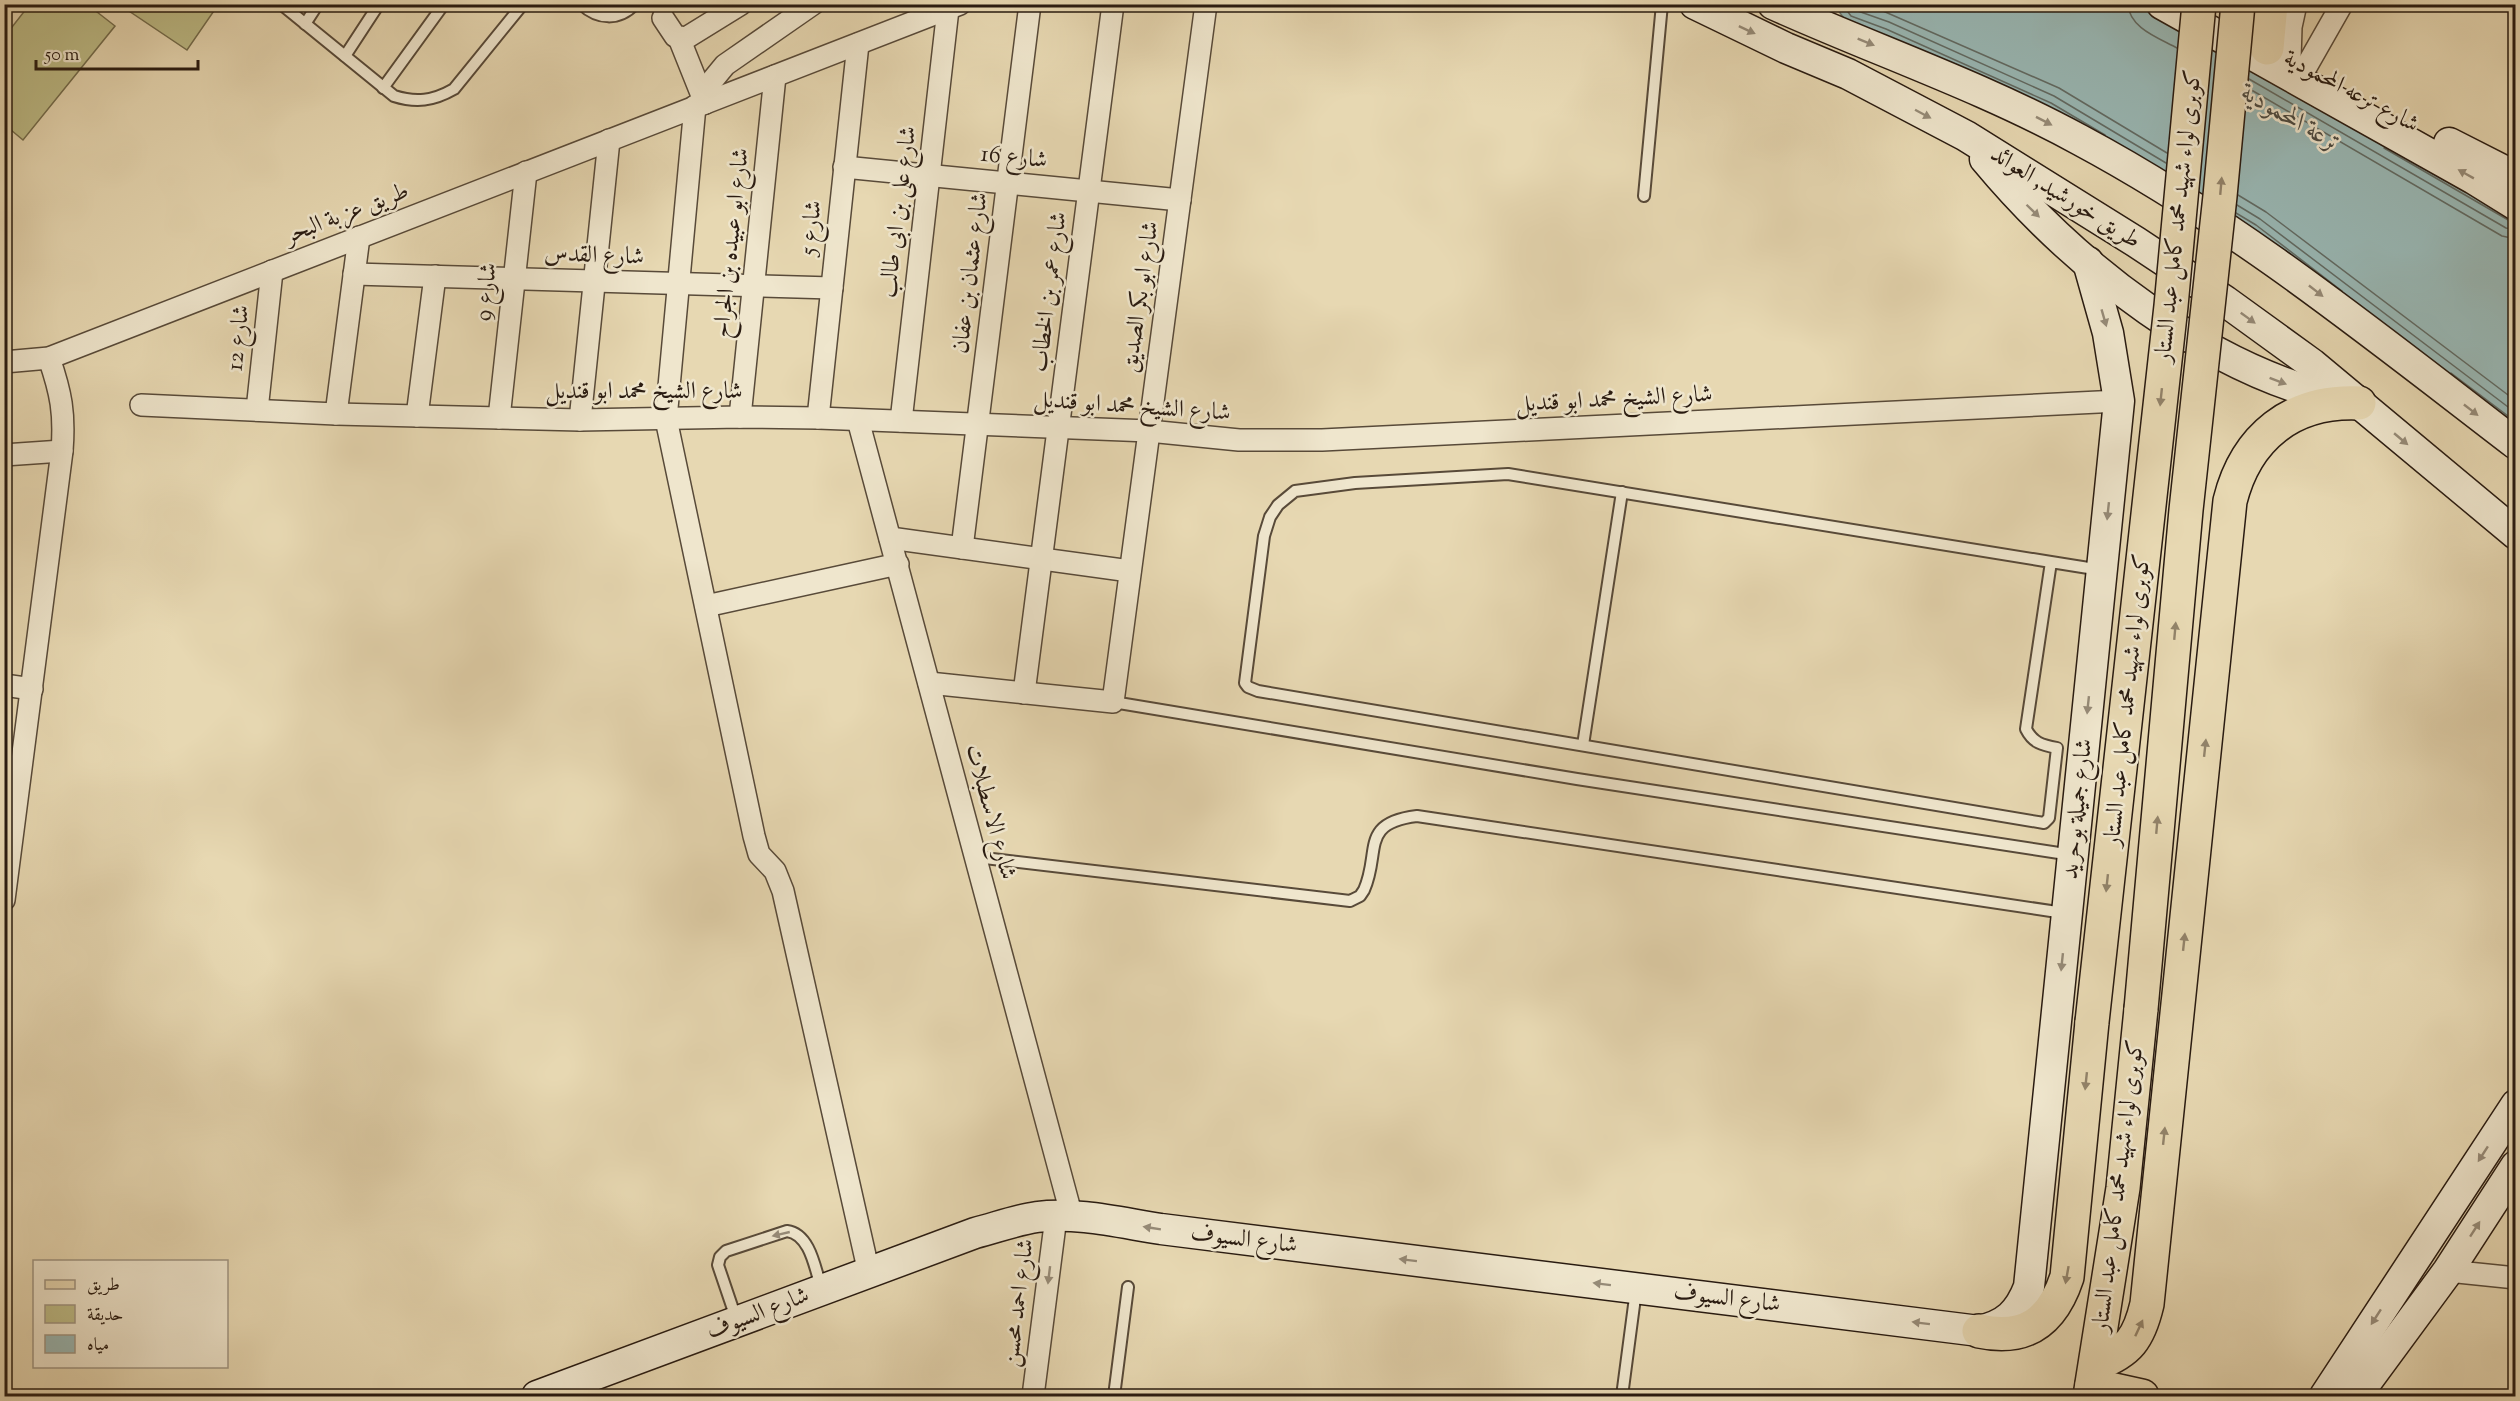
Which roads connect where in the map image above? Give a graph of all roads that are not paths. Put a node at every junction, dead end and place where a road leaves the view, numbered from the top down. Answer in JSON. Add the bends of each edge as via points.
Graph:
{"nodes":[{"id":1,"x":281,"y":4,"type":"edge"},
{"id":2,"x":318,"y":4,"type":"edge"},
{"id":3,"x":379,"y":4,"type":"edge"},
{"id":4,"x":444,"y":4,"type":"edge"},
{"id":5,"x":523,"y":4,"type":"edge"},
{"id":6,"x":581,"y":4,"type":"edge"},
{"id":7,"x":635,"y":4,"type":"edge"},
{"id":8,"x":741,"y":4,"type":"edge"},
{"id":9,"x":813,"y":4,"type":"edge"},
{"id":10,"x":1030,"y":4,"type":"edge"},
{"id":11,"x":1113,"y":4,"type":"edge"},
{"id":12,"x":1206,"y":4,"type":"edge"},
{"id":13,"x":1662,"y":4,"type":"edge"},
{"id":14,"x":1695,"y":4,"type":"edge"},
{"id":15,"x":1773,"y":4,"type":"edge"},
{"id":16,"x":2162,"y":4,"type":"edge"},
{"id":17,"x":2189,"y":4,"type":"edge"},
{"id":18,"x":2199,"y":4,"type":"edge"},
{"id":19,"x":2238,"y":4,"type":"edge"},
{"id":20,"x":2271,"y":4,"type":"edge"},
{"id":21,"x":2296,"y":4,"type":"edge"},
{"id":22,"x":2342,"y":4,"type":"edge"},
{"id":23,"x":954,"y":7,"type":"edge"},
{"id":24,"x":1828,"y":17,"type":"edge"},
{"id":25,"x":663,"y":18,"type":"dead end"},
{"id":26,"x":305,"y":24,"type":"junction"},
{"id":27,"x":679,"y":38,"type":"junction"},
{"id":28,"x":858,"y":44,"type":"junction"},
{"id":29,"x":345,"y":56,"type":"junction"},
{"id":30,"x":2288,"y":59,"type":"junction"},
{"id":31,"x":775,"y":75,"type":"junction"},
{"id":32,"x":383,"y":88,"type":"junction"},
{"id":33,"x":700,"y":104,"type":"junction"},
{"id":34,"x":1965,"y":136,"type":"junction"},
{"id":35,"x":609,"y":140,"type":"junction"},
{"id":36,"x":844,"y":168,"type":"junction"},
{"id":37,"x":526,"y":172,"type":"junction"},
{"id":38,"x":929,"y":176,"type":"junction"},
{"id":39,"x":2516,"y":177,"type":"edge"},
{"id":40,"x":1008,"y":183,"type":"junction"},
{"id":41,"x":1089,"y":191,"type":"junction"},
{"id":42,"x":1644,"y":195,"type":"dead end"},
{"id":43,"x":1180,"y":200,"type":"junction"},
{"id":44,"x":2516,"y":205,"type":"edge"},
{"id":45,"x":359,"y":237,"type":"junction"},
{"id":46,"x":2088,"y":262,"type":"junction"},
{"id":47,"x":272,"y":271,"type":"junction"},
{"id":48,"x":354,"y":274,"type":"junction"},
{"id":49,"x":435,"y":276,"type":"junction"},
{"id":50,"x":514,"y":279,"type":"junction"},
{"id":51,"x":595,"y":281,"type":"junction"},
{"id":52,"x":678,"y":284,"type":"junction"},
{"id":53,"x":754,"y":286,"type":"junction"},
{"id":54,"x":832,"y":288,"type":"junction"},
{"id":55,"x":49,"y":358,"type":"junction"},
{"id":56,"x":4,"y":362,"type":"edge"},
{"id":57,"x":2119,"y":401,"type":"junction"},
{"id":58,"x":2359,"y":403,"type":"junction"},
{"id":59,"x":141,"y":405,"type":"dead end"},
{"id":60,"x":257,"y":410,"type":"junction"},
{"id":61,"x":336,"y":414,"type":"junction"},
{"id":62,"x":417,"y":416,"type":"junction"},
{"id":63,"x":740,"y":417,"type":"junction"},
{"id":64,"x":499,"y":418,"type":"junction"},
{"id":65,"x":818,"y":418,"type":"junction"},
{"id":66,"x":666,"y":419,"type":"junction"},
{"id":67,"x":580,"y":420,"type":"junction"},
{"id":68,"x":858,"y":420,"type":"junction"},
{"id":69,"x":900,"y":421,"type":"junction"},
{"id":70,"x":977,"y":424,"type":"junction"},
{"id":71,"x":1059,"y":427,"type":"junction"},
{"id":72,"x":1149,"y":430,"type":"junction"},
{"id":73,"x":2516,"y":444,"type":"edge"},
{"id":74,"x":62,"y":451,"type":"junction"},
{"id":75,"x":4,"y":455,"type":"edge"},
{"id":76,"x":1622,"y":492,"type":"junction"},
{"id":77,"x":2516,"y":534,"type":"edge"},
{"id":78,"x":890,"y":538,"type":"junction"},
{"id":79,"x":962,"y":548,"type":"junction"},
{"id":80,"x":1042,"y":559,"type":"junction"},
{"id":81,"x":2051,"y":562,"type":"junction"},
{"id":82,"x":898,"y":564,"type":"junction"},
{"id":83,"x":2102,"y":570,"type":"junction"},
{"id":84,"x":1130,"y":571,"type":"junction"},
{"id":85,"x":706,"y":606,"type":"junction"},
{"id":86,"x":929,"y":683,"type":"junction"},
{"id":87,"x":4,"y":685,"type":"edge"},
{"id":88,"x":32,"y":689,"type":"junction"},
{"id":89,"x":1024,"y":693,"type":"junction"},
{"id":90,"x":1113,"y":702,"type":"junction"},
{"id":91,"x":1583,"y":745,"type":"junction"},
{"id":92,"x":2073,"y":855,"type":"junction"},
{"id":93,"x":976,"y":857,"type":"junction"},
{"id":94,"x":4,"y":900,"type":"edge"},
{"id":95,"x":2067,"y":913,"type":"junction"},
{"id":96,"x":2516,"y":1105,"type":"edge"},
{"id":97,"x":2516,"y":1166,"type":"edge"},
{"id":98,"x":1064,"y":1217,"type":"junction"},
{"id":99,"x":2448,"y":1271,"type":"junction"},
{"id":100,"x":869,"y":1273,"type":"junction"},
{"id":101,"x":2516,"y":1278,"type":"edge"},
{"id":102,"x":1128,"y":1287,"type":"dead end"},
{"id":103,"x":1636,"y":1288,"type":"junction"},
{"id":104,"x":822,"y":1290,"type":"junction"},
{"id":105,"x":737,"y":1322,"type":"junction"},
{"id":106,"x":1978,"y":1331,"type":"junction"},
{"id":107,"x":2093,"y":1382,"type":"edge"},
{"id":108,"x":537,"y":1396,"type":"edge"},
{"id":109,"x":1033,"y":1396,"type":"edge"},
{"id":110,"x":1114,"y":1396,"type":"edge"},
{"id":111,"x":1622,"y":1396,"type":"edge"},
{"id":112,"x":2142,"y":1396,"type":"edge"},
{"id":113,"x":2325,"y":1396,"type":"edge"},
{"id":114,"x":2356,"y":1396,"type":"edge"}],
"edges":[{"from":1,"to":26,"type":"lane"},
{"from":2,"to":26,"type":"lane"},
{"from":3,"to":29,"type":"lane"},
{"from":4,"to":32,"type":"lane"},
{"from":5,"to":32,"type":"lane","via":[[454,89],[440,97],[409,101]]},
{"from":6,"to":7,"type":"lane","via":[[602,17],[616,18]]},
{"from":8,"to":27,"type":"street","via":[[686,38]]},
{"from":9,"to":33,"type":"street","via":[[725,65]]},
{"from":10,"to":40,"type":"street","name":"شارع عثمان بن عفان"},
{"from":11,"to":41,"type":"street","name":"شارع عمر بن الخطاب"},
{"from":12,"to":43,"type":"street","name":"شارع ابو بكر الصديق"},
{"from":13,"to":42,"type":"lane"},
{"from":14,"to":34,"type":"main road","name":"طريق خورشيد, العوائد","one_way":true,"via":[[1848,74]]},
{"from":15,"to":24,"type":"main road"},
{"from":44,"to":16,"type":"main road","one_way":true},
{"from":17,"to":30,"type":"main road","name":"شارع ترعه المحمودية"},
{"from":18,"to":106,"type":"main road","name":"كوبرى لواء شهيد محمد كامل عبد الستار","one_way":true,"bridge":true,"via":[[2171,306],[2067,1277],[2061,1296],[2036,1325],[2018,1333]]},
{"from":107,"to":19,"type":"main road","name":"كوبرى لواء شهيد محمد كامل عبد الستار","one_way":true,"bridge":true,"via":[[2123,1188]]},
{"from":20,"to":30,"type":"main road"},
{"from":21,"to":30,"type":"street"},
{"from":22,"to":30,"type":"street"},
{"from":23,"to":28,"type":"street","name":"طريق عزبة البحر"},
{"from":23,"to":38,"type":"street","name":"شارع على بن ابى طالب"},
{"from":24,"to":73,"type":"main road","one_way":true,"via":[[2020,109],[2194,206],[2303,280]]},
{"from":25,"to":27,"type":"street"},
{"from":26,"to":29,"type":"lane"},
{"from":27,"to":33,"type":"street"},
{"from":28,"to":31,"type":"street","name":"طريق عزبة البحر"},
{"from":28,"to":36,"type":"street","name":"شارع 5"},
{"from":29,"to":32,"type":"lane"},
{"from":30,"to":39,"type":"main road","name":"شارع ترعه المحمودية"},
{"from":31,"to":33,"type":"street","name":"طريق عزبة البحر"},
{"from":31,"to":53,"type":"street","name":"شارع ابو عبيده بن الجراح"},
{"from":33,"to":35,"type":"street","name":"طريق عزبة البحر"},
{"from":33,"to":52,"type":"street"},
{"from":34,"to":46,"type":"main road","one_way":true,"via":[[2023,201]]},
{"from":34,"to":58,"type":"main road","name":"طريق خورشيد, العوائد","one_way":true,"via":[[2205,288],[2312,364]]},
{"from":35,"to":37,"type":"street","name":"طريق عزبة البحر"},
{"from":35,"to":51,"type":"street"},
{"from":36,"to":38,"type":"street","name":"شارع 16"},
{"from":36,"to":54,"type":"street","name":"شارع 5"},
{"from":37,"to":45,"type":"street","name":"طريق عزبة البحر"},
{"from":37,"to":50,"type":"street","name":"شارع 9"},
{"from":38,"to":40,"type":"street","name":"شارع 16"},
{"from":38,"to":69,"type":"street","name":"شارع على بن ابى طالب"},
{"from":40,"to":41,"type":"street","name":"شارع 16"},
{"from":40,"to":70,"type":"street","name":"شارع عثمان بن عفان"},
{"from":41,"to":43,"type":"street","name":"شارع 16"},
{"from":41,"to":71,"type":"street","name":"شارع عمر بن الخطاب"},
{"from":43,"to":72,"type":"street","name":"شارع ابو بكر الصديق"},
{"from":45,"to":47,"type":"street","name":"طريق عزبة البحر"},
{"from":45,"to":48,"type":"street"},
{"from":46,"to":57,"type":"main road","name":"شارع جميلة بوحريد","one_way":true,"via":[[2108,333]]},
{"from":46,"to":58,"type":"main road","one_way":true,"via":[[2140,302],[2234,362],[2295,388]]},
{"from":47,"to":55,"type":"street","name":"طريق عزبة البحر"},
{"from":47,"to":60,"type":"street","name":"شارع 12"},
{"from":48,"to":49,"type":"street","name":"شارع القدس"},
{"from":48,"to":61,"type":"street"},
{"from":49,"to":50,"type":"street","name":"شارع القدس"},
{"from":49,"to":62,"type":"street"},
{"from":50,"to":51,"type":"street","name":"شارع القدس"},
{"from":50,"to":64,"type":"street","name":"شارع 9"},
{"from":51,"to":52,"type":"street","name":"شارع القدس"},
{"from":51,"to":67,"type":"street"},
{"from":52,"to":53,"type":"street","name":"شارع القدس"},
{"from":52,"to":66,"type":"street"},
{"from":53,"to":54,"type":"street","name":"شارع القدس"},
{"from":53,"to":63,"type":"street","name":"شارع ابو عبيده بن الجراح"},
{"from":54,"to":65,"type":"street","name":"شارع 5"},
{"from":55,"to":56,"type":"street","name":"طريق عزبة البحر"},
{"from":55,"to":74,"type":"street","via":[[61,395]]},
{"from":57,"to":72,"type":"street","name":"شارع الشيخ محمد ابو قنديل","via":[[1322,441],[1239,440]]},
{"from":57,"to":83,"type":"main road","name":"شارع جميلة بوحريد","one_way":true},
{"from":58,"to":77,"type":"main road","name":"طريق خورشيد, العوائد","one_way":true},
{"from":107,"to":58,"type":"main road","one_way":true,"via":[[2132,1342],[2147,1304],[2235,483],[2253,449],[2284,420],[2324,404]]},
{"from":59,"to":60,"type":"street","name":"شارع الشيخ محمد ابو قنديل"},
{"from":60,"to":61,"type":"street","name":"شارع الشيخ محمد ابو قنديل"},
{"from":61,"to":62,"type":"street","name":"شارع الشيخ محمد ابو قنديل"},
{"from":62,"to":64,"type":"street","name":"شارع الشيخ محمد ابو قنديل"},
{"from":63,"to":65,"type":"street","name":"شارع الشيخ محمد ابو قنديل"},
{"from":63,"to":66,"type":"street","name":"شارع الشيخ محمد ابو قنديل"},
{"from":64,"to":67,"type":"street","name":"شارع الشيخ محمد ابو قنديل"},
{"from":65,"to":68,"type":"street","name":"شارع الشيخ محمد ابو قنديل"},
{"from":66,"to":67,"type":"street","name":"شارع الشيخ محمد ابو قنديل"},
{"from":66,"to":85,"type":"street"},
{"from":68,"to":69,"type":"street","name":"شارع الشيخ محمد ابو قنديل"},
{"from":68,"to":78,"type":"street","name":"شارع الاسطبلات"},
{"from":69,"to":70,"type":"street","name":"شارع الشيخ محمد ابو قنديل"},
{"from":70,"to":71,"type":"street","name":"شارع الشيخ محمد ابو قنديل"},
{"from":70,"to":79,"type":"street","name":"شارع عثمان بن عفان"},
{"from":71,"to":72,"type":"street","name":"شارع الشيخ محمد ابو قنديل"},
{"from":71,"to":80,"type":"street","name":"شارع عمر بن الخطاب"},
{"from":72,"to":84,"type":"street","name":"شارع ابو بكر الصديق"},
{"from":74,"to":75,"type":"street"},
{"from":74,"to":88,"type":"street"},
{"from":76,"to":81,"type":"lane"},
{"from":76,"to":91,"type":"lane"},
{"from":76,"to":91,"type":"lane","via":[[1508,474],[1355,483],[1296,491],[1287,496],[1270,517],[1264,536],[1245,677],[1248,687]]},
{"from":78,"to":79,"type":"street"},
{"from":78,"to":82,"type":"street","name":"شارع الاسطبلات"},
{"from":79,"to":80,"type":"street"},
{"from":80,"to":84,"type":"street"},
{"from":80,"to":89,"type":"street","name":"شارع عمر بن الخطاب"},
{"from":81,"to":83,"type":"lane"},
{"from":81,"to":91,"type":"lane","via":[[2026,729],[2032,739],[2057,748],[2049,818],[2044,823]]},
{"from":82,"to":85,"type":"street"},
{"from":82,"to":86,"type":"street","name":"شارع الاسطبلات"},
{"from":83,"to":92,"type":"main road","name":"شارع جميلة بوحريد","one_way":true},
{"from":84,"to":90,"type":"street","name":"شارع ابو بكر الصديق"},
{"from":85,"to":100,"type":"street","via":[[754,836],[759,854],[775,871],[783,891]]},
{"from":86,"to":89,"type":"street"},
{"from":86,"to":93,"type":"street","name":"شارع الاسطبلات"},
{"from":87,"to":88,"type":"street"},
{"from":88,"to":94,"type":"street"},
{"from":89,"to":90,"type":"street"},
{"from":90,"to":92,"type":"lane","via":[[1577,779]]},
{"from":92,"to":95,"type":"main road","name":"شارع جميلة بوحريد"},
{"from":93,"to":95,"type":"lane","via":[[1350,901],[1364,890],[1373,842],[1380,832],[1391,822],[1417,816]]},
{"from":93,"to":98,"type":"street","name":"شارع الاسطبلات"},
{"from":95,"to":106,"type":"main road","name":"شارع جميلة بوحريد","one_way":true,"via":[[2029,1287],[2012,1318]]},
{"from":96,"to":113,"type":"main road","one_way":true},
{"from":99,"to":97,"type":"main road","one_way":true},
{"from":98,"to":100,"type":"main road","name":"شارع السيوف","via":[[1020,1221],[975,1233]]},
{"from":103,"to":98,"type":"main road","name":"شارع السيوف","one_way":true},
{"from":98,"to":109,"type":"street","name":"شارع احمد محسن","one_way":true},
{"from":99,"to":101,"type":"street"},
{"from":99,"to":114,"type":"main road"},
{"from":100,"to":104,"type":"main road","name":"شارع السيوف"},
{"from":102,"to":110,"type":"lane"},
{"from":106,"to":103,"type":"main road","name":"شارع السيوف","one_way":true},
{"from":103,"to":111,"type":"lane"},
{"from":104,"to":105,"type":"main road","name":"شارع السيوف"},
{"from":104,"to":105,"type":"lane","one_way":true,"via":[[805,1243],[795,1232],[780,1233],[726,1251],[718,1265]]},
{"from":105,"to":108,"type":"main road","name":"شارع السيوف"},
{"from":107,"to":112,"type":"main road"}]}
